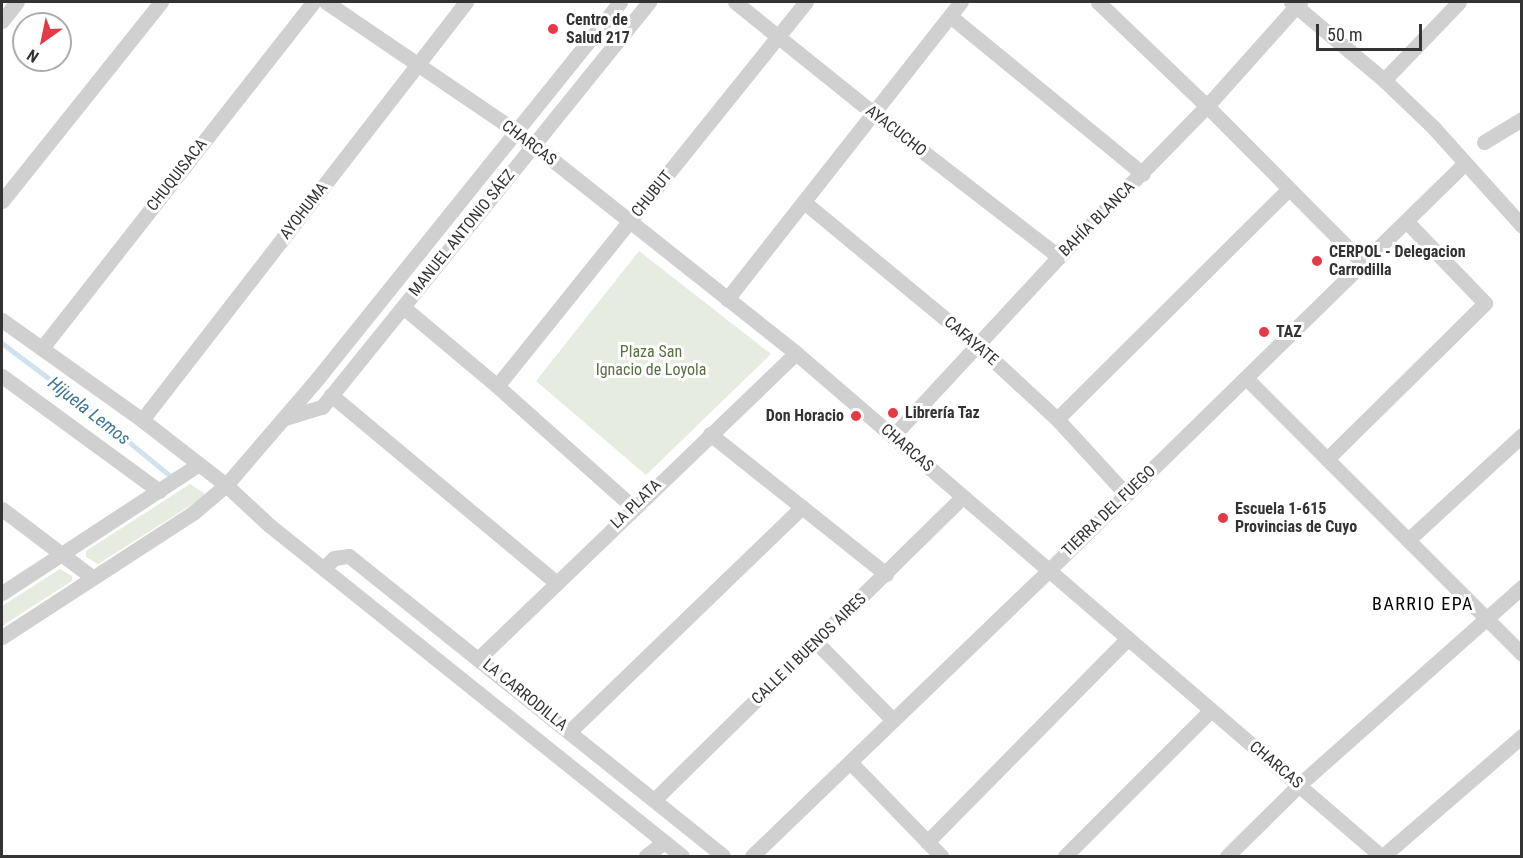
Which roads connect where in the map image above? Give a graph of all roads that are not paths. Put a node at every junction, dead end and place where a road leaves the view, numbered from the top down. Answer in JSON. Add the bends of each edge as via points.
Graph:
{"nodes":[{"id":1,"x":17,"y":2,"type":"edge"},
{"id":2,"x":161,"y":2,"type":"edge"},
{"id":3,"x":313,"y":2,"type":"edge"},
{"id":4,"x":326,"y":2,"type":"edge"},
{"id":5,"x":466,"y":2,"type":"edge"},
{"id":6,"x":620,"y":2,"type":"edge"},
{"id":7,"x":649,"y":2,"type":"edge"},
{"id":8,"x":735,"y":2,"type":"edge"},
{"id":9,"x":806,"y":2,"type":"edge"},
{"id":10,"x":961,"y":2,"type":"edge"},
{"id":11,"x":1098,"y":2,"type":"edge"},
{"id":12,"x":1459,"y":2,"type":"edge"},
{"id":13,"x":1296,"y":3,"type":"edge"},
{"id":14,"x":950,"y":16,"type":"junction"},
{"id":15,"x":2,"y":21,"type":"edge"},
{"id":16,"x":778,"y":36,"type":"junction"},
{"id":17,"x":417,"y":64,"type":"junction"},
{"id":18,"x":1384,"y":80,"type":"junction"},
{"id":19,"x":1207,"y":106,"type":"junction"},
{"id":20,"x":873,"y":113,"type":"junction"},
{"id":21,"x":1521,"y":118,"type":"edge"},
{"id":22,"x":516,"y":131,"type":"junction"},
{"id":23,"x":1484,"y":142,"type":"dead end"},
{"id":24,"x":533,"y":145,"type":"junction"},
{"id":25,"x":1464,"y":164,"type":"junction"},
{"id":26,"x":1143,"y":174,"type":"junction"},
{"id":27,"x":1288,"y":190,"type":"junction"},
{"id":28,"x":2,"y":201,"type":"edge"},
{"id":29,"x":804,"y":202,"type":"junction"},
{"id":30,"x":630,"y":222,"type":"junction"},
{"id":31,"x":1407,"y":222,"type":"junction"},
{"id":32,"x":1521,"y":225,"type":"edge"},
{"id":33,"x":1059,"y":257,"type":"junction"},
{"id":34,"x":1364,"y":264,"type":"junction"},
{"id":35,"x":727,"y":299,"type":"junction"},
{"id":36,"x":403,"y":308,"type":"junction"},
{"id":37,"x":2,"y":320,"type":"edge"},
{"id":38,"x":977,"y":345,"type":"junction"},
{"id":39,"x":42,"y":348,"type":"junction"},
{"id":40,"x":796,"y":353,"type":"junction"},
{"id":41,"x":2,"y":376,"type":"edge"},
{"id":42,"x":1246,"y":378,"type":"junction"},
{"id":43,"x":497,"y":386,"type":"junction"},
{"id":44,"x":331,"y":395,"type":"junction"},
{"id":45,"x":285,"y":418,"type":"junction"},
{"id":46,"x":1057,"y":419,"type":"junction"},
{"id":47,"x":142,"y":420,"type":"junction"},
{"id":48,"x":710,"y":434,"type":"junction"},
{"id":49,"x":1521,"y":435,"type":"edge"},
{"id":50,"x":892,"y":436,"type":"junction"},
{"id":51,"x":1327,"y":459,"type":"junction"},
{"id":52,"x":199,"y":464,"type":"junction"},
{"id":53,"x":226,"y":485,"type":"junction"},
{"id":54,"x":159,"y":491,"type":"junction"},
{"id":55,"x":1126,"y":494,"type":"junction"},
{"id":56,"x":963,"y":496,"type":"junction"},
{"id":57,"x":633,"y":507,"type":"junction"},
{"id":58,"x":802,"y":507,"type":"junction"},
{"id":59,"x":2,"y":509,"type":"edge"},
{"id":60,"x":1408,"y":540,"type":"junction"},
{"id":61,"x":62,"y":554,"type":"junction"},
{"id":62,"x":324,"y":568,"type":"junction"},
{"id":63,"x":1049,"y":570,"type":"junction"},
{"id":64,"x":886,"y":574,"type":"junction"},
{"id":65,"x":92,"y":577,"type":"junction"},
{"id":66,"x":557,"y":583,"type":"junction"},
{"id":67,"x":1521,"y":587,"type":"edge"},
{"id":68,"x":2,"y":593,"type":"edge"},
{"id":69,"x":1487,"y":619,"type":"junction"},
{"id":70,"x":2,"y":637,"type":"edge"},
{"id":71,"x":1128,"y":638,"type":"junction"},
{"id":72,"x":815,"y":641,"type":"junction"},
{"id":73,"x":1521,"y":654,"type":"edge"},
{"id":74,"x":479,"y":658,"type":"junction"},
{"id":75,"x":1211,"y":710,"type":"junction"},
{"id":76,"x":893,"y":720,"type":"junction"},
{"id":77,"x":570,"y":731,"type":"junction"},
{"id":78,"x":1521,"y":736,"type":"edge"},
{"id":79,"x":850,"y":762,"type":"junction"},
{"id":80,"x":1299,"y":784,"type":"junction"},
{"id":81,"x":654,"y":800,"type":"junction"},
{"id":82,"x":664,"y":842,"type":"junction"},
{"id":83,"x":927,"y":842,"type":"junction"},
{"id":84,"x":646,"y":856,"type":"edge"},
{"id":85,"x":682,"y":856,"type":"edge"},
{"id":86,"x":723,"y":856,"type":"edge"},
{"id":87,"x":752,"y":856,"type":"edge"},
{"id":88,"x":941,"y":856,"type":"edge"},
{"id":89,"x":1065,"y":856,"type":"edge"},
{"id":90,"x":1227,"y":856,"type":"edge"},
{"id":91,"x":1382,"y":856,"type":"edge"}],
"edges":[{"from":1,"to":15,"type":"street"},
{"from":2,"to":28,"type":"street"},
{"from":3,"to":39,"type":"street","name":"CHUQUISACA"},
{"from":4,"to":17,"type":"street","name":"CHARCAS"},
{"from":5,"to":17,"type":"street","name":"AYOHUMA"},
{"from":6,"to":22,"type":"street","name":"MANUEL ANTONIO SÁEZ"},
{"from":7,"to":24,"type":"street","name":"MANUEL ANTONIO SÁEZ"},
{"from":8,"to":16,"type":"street","name":"AYACUCHO"},
{"from":9,"to":16,"type":"street","name":"CHUBUT"},
{"from":10,"to":14,"type":"street"},
{"from":11,"to":19,"type":"street"},
{"from":12,"to":18,"type":"street"},
{"from":13,"to":18,"type":"street"},
{"from":13,"to":19,"type":"street","name":"BAHÍA BLANCA"},
{"from":14,"to":20,"type":"street"},
{"from":14,"to":26,"type":"street"},
{"from":16,"to":20,"type":"street","name":"AYACUCHO"},
{"from":16,"to":30,"type":"street","name":"CHUBUT"},
{"from":17,"to":22,"type":"street","name":"CHARCAS"},
{"from":17,"to":47,"type":"street","name":"AYOHUMA"},
{"from":18,"to":25,"type":"street","via":[[1433,127]]},
{"from":19,"to":26,"type":"street","name":"BAHÍA BLANCA"},
{"from":19,"to":27,"type":"street"},
{"from":20,"to":29,"type":"street"},
{"from":20,"to":33,"type":"street","name":"AYACUCHO"},
{"from":21,"to":23,"type":"street"},
{"from":22,"to":24,"type":"street","name":"CHARCAS"},
{"from":22,"to":45,"type":"street","name":"MANUEL ANTONIO SÁEZ"},
{"from":24,"to":30,"type":"street","name":"CHARCAS"},
{"from":24,"to":36,"type":"street","name":"MANUEL ANTONIO SÁEZ"},
{"from":25,"to":31,"type":"street","name":"TIERRA DEL FUEGO"},
{"from":25,"to":32,"type":"street"},
{"from":26,"to":33,"type":"street","name":"BAHÍA BLANCA"},
{"from":27,"to":34,"type":"street"},
{"from":27,"to":46,"type":"street"},
{"from":29,"to":35,"type":"street"},
{"from":29,"to":38,"type":"street","name":"CAFAYATE"},
{"from":30,"to":35,"type":"street","name":"CHARCAS"},
{"from":30,"to":43,"type":"street","name":"CHUBUT"},
{"from":31,"to":34,"type":"street","name":"TIERRA DEL FUEGO"},
{"from":31,"to":51,"type":"street","via":[[1485,303]]},
{"from":33,"to":38,"type":"street","name":"BAHÍA BLANCA"},
{"from":34,"to":42,"type":"street","name":"TIERRA DEL FUEGO"},
{"from":35,"to":40,"type":"street","name":"CHARCAS"},
{"from":36,"to":43,"type":"street"},
{"from":36,"to":44,"type":"street","name":"MANUEL ANTONIO SÁEZ"},
{"from":37,"to":39,"type":"street","name":"LA CARRODILLA"},
{"from":38,"to":46,"type":"street","name":"CAFAYATE"},
{"from":38,"to":50,"type":"street","name":"BAHÍA BLANCA"},
{"from":39,"to":47,"type":"street","name":"LA CARRODILLA"},
{"from":40,"to":48,"type":"street","name":"LA PLATA"},
{"from":40,"to":50,"type":"street","name":"CHARCAS"},
{"from":41,"to":54,"type":"street"},
{"from":42,"to":51,"type":"street"},
{"from":42,"to":55,"type":"street","name":"TIERRA DEL FUEGO"},
{"from":43,"to":57,"type":"street"},
{"from":44,"to":45,"type":"street","name":"MANUEL ANTONIO SÁEZ","via":[[317,410]]},
{"from":44,"to":66,"type":"street"},
{"from":45,"to":53,"type":"street","name":"MANUEL ANTONIO SÁEZ"},
{"from":46,"to":55,"type":"street","name":"CAFAYATE"},
{"from":47,"to":52,"type":"street","name":"LA CARRODILLA"},
{"from":48,"to":57,"type":"street","name":"LA PLATA"},
{"from":48,"to":58,"type":"street"},
{"from":49,"to":60,"type":"street"},
{"from":50,"to":56,"type":"street","name":"CHARCAS"},
{"from":51,"to":60,"type":"street"},
{"from":52,"to":53,"type":"street","name":"LA CARRODILLA"},
{"from":52,"to":54,"type":"street"},
{"from":53,"to":62,"type":"street","name":"LA CARRODILLA"},
{"from":53,"to":65,"type":"street","name":"MANUEL ANTONIO SÁEZ","via":[[193,513]]},
{"from":54,"to":61,"type":"street"},
{"from":55,"to":63,"type":"street","name":"TIERRA DEL FUEGO"},
{"from":56,"to":63,"type":"street","name":"CHARCAS"},
{"from":56,"to":64,"type":"street","name":"CALLE II BUENOS AIRES"},
{"from":57,"to":66,"type":"street","name":"LA PLATA"},
{"from":58,"to":64,"type":"street"},
{"from":58,"to":77,"type":"street"},
{"from":59,"to":61,"type":"street"},
{"from":60,"to":69,"type":"street"},
{"from":61,"to":65,"type":"street"},
{"from":61,"to":68,"type":"street"},
{"from":62,"to":74,"type":"street","name":"LA CARRODILLA","via":[[334,558],[348,556]]},
{"from":62,"to":82,"type":"street","name":"LA CARRODILLA"},
{"from":63,"to":71,"type":"street","name":"CHARCAS"},
{"from":63,"to":76,"type":"street","name":"TIERRA DEL FUEGO"},
{"from":64,"to":72,"type":"street","name":"CALLE II BUENOS AIRES"},
{"from":65,"to":70,"type":"street","name":"MANUEL ANTONIO SÁEZ"},
{"from":66,"to":74,"type":"street","name":"LA PLATA"},
{"from":67,"to":69,"type":"street"},
{"from":69,"to":73,"type":"street"},
{"from":69,"to":80,"type":"street"},
{"from":71,"to":75,"type":"street","name":"CHARCAS"},
{"from":71,"to":83,"type":"street"},
{"from":72,"to":76,"type":"street"},
{"from":72,"to":81,"type":"street","name":"CALLE II BUENOS AIRES"},
{"from":74,"to":77,"type":"street","name":"LA CARRODILLA"},
{"from":75,"to":80,"type":"street","name":"CHARCAS"},
{"from":75,"to":89,"type":"street"},
{"from":76,"to":79,"type":"street","name":"TIERRA DEL FUEGO"},
{"from":77,"to":81,"type":"street","name":"LA CARRODILLA"},
{"from":78,"to":91,"type":"street"},
{"from":79,"to":83,"type":"street"},
{"from":79,"to":87,"type":"street","name":"TIERRA DEL FUEGO"},
{"from":80,"to":90,"type":"street"},
{"from":80,"to":91,"type":"street","name":"CHARCAS"},
{"from":81,"to":86,"type":"street","name":"LA CARRODILLA"},
{"from":82,"to":84,"type":"street"},
{"from":82,"to":85,"type":"street","name":"LA CARRODILLA"},
{"from":83,"to":88,"type":"street"}]}
